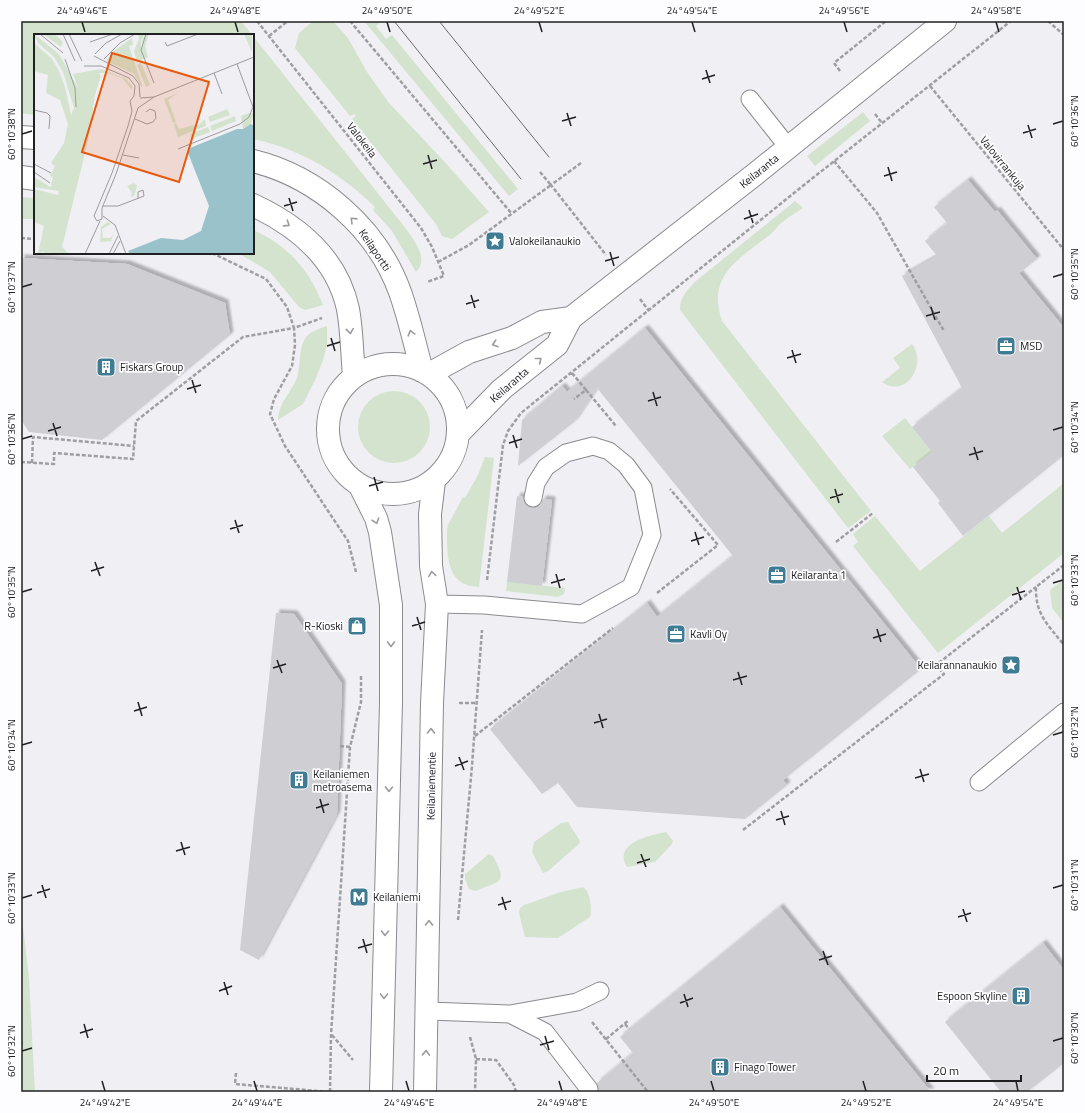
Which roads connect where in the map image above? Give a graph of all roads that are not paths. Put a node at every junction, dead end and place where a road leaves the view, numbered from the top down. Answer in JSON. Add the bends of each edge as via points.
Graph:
{"nodes":[{"id":1,"x":945,"y":21,"type":"edge"},
{"id":2,"x":750,"y":99,"type":"dead end"},
{"id":3,"x":21,"y":137,"type":"edge"},
{"id":4,"x":34,"y":138,"type":"edge"},
{"id":5,"x":788,"y":147,"type":"junction"},
{"id":6,"x":254,"y":161,"type":"edge"},
{"id":7,"x":21,"y":177,"type":"edge"},
{"id":8,"x":34,"y":179,"type":"edge"},
{"id":9,"x":254,"y":206,"type":"edge"},
{"id":10,"x":571,"y":318,"type":"junction"},
{"id":11,"x":425,"y":373,"type":"junction"},
{"id":12,"x":354,"y":376,"type":"junction"},
{"id":13,"x":459,"y":433,"type":"junction"},
{"id":14,"x":434,"y":481,"type":"junction"},
{"id":15,"x":360,"y":486,"type":"junction"},
{"id":16,"x":532,"y":498,"type":"dead end"},
{"id":17,"x":437,"y":604,"type":"junction"},
{"id":18,"x":1064,"y":712,"type":"edge"},
{"id":19,"x":979,"y":782,"type":"dead end"},
{"id":20,"x":600,"y":992,"type":"dead end"},
{"id":21,"x":428,"y":1011,"type":"junction"},
{"id":22,"x":510,"y":1014,"type":"junction"},
{"id":23,"x":589,"y":1089,"type":"dead end"},
{"id":24,"x":381,"y":1092,"type":"edge"},
{"id":25,"x":425,"y":1092,"type":"edge"}],
"edges":[{"from":1,"to":5,"type":"street","name":"Keilaranta"},
{"from":2,"to":5,"type":"lane"},
{"from":3,"to":4,"type":"street"},
{"from":5,"to":10,"type":"street","name":"Keilaranta"},
{"from":11,"to":6,"type":"street","name":"Keilaportti","one_way":true,"via":[[400,291],[369,237],[342,209],[309,184]]},
{"from":7,"to":8,"type":"street"},
{"from":9,"to":12,"type":"street","one_way":true,"via":[[305,236],[322,254],[335,274],[348,309]]},
{"from":10,"to":11,"type":"street","one_way":true,"via":[[542,322],[512,338],[469,352]]},
{"from":13,"to":10,"type":"street","name":"Keilaranta","one_way":true,"via":[[502,389],[557,346]]},
{"from":11,"to":12,"type":"street","via":[[411,366],[391,364],[372,367]]},
{"from":11,"to":13,"type":"street","via":[[442,385],[452,400],[458,416]]},
{"from":12,"to":15,"type":"street","via":[[341,389],[332,406],[328,436],[335,459],[345,474]]},
{"from":13,"to":14,"type":"street","via":[[455,452]]},
{"from":14,"to":15,"type":"street","via":[[417,491],[398,495],[378,493]]},
{"from":17,"to":14,"type":"street","name":"Keilaniementie","one_way":true,"via":[[431,566],[430,514]]},
{"from":15,"to":24,"type":"street","one_way":true,"via":[[380,532],[391,605]]},
{"from":16,"to":17,"type":"lane","via":[[536,483],[546,467],[566,453],[593,446],[609,451],[626,465],[643,488],[652,535],[631,587],[582,614],[484,605]]},
{"from":21,"to":17,"type":"street","name":"Keilaniementie","one_way":true,"via":[[432,703]]},
{"from":18,"to":19,"type":"lane"},
{"from":20,"to":22,"type":"lane","via":[[577,1002]]},
{"from":21,"to":22,"type":"lane"},
{"from":25,"to":21,"type":"street","name":"Keilaniementie","one_way":true},
{"from":22,"to":23,"type":"lane","via":[[545,1032]]}]}
